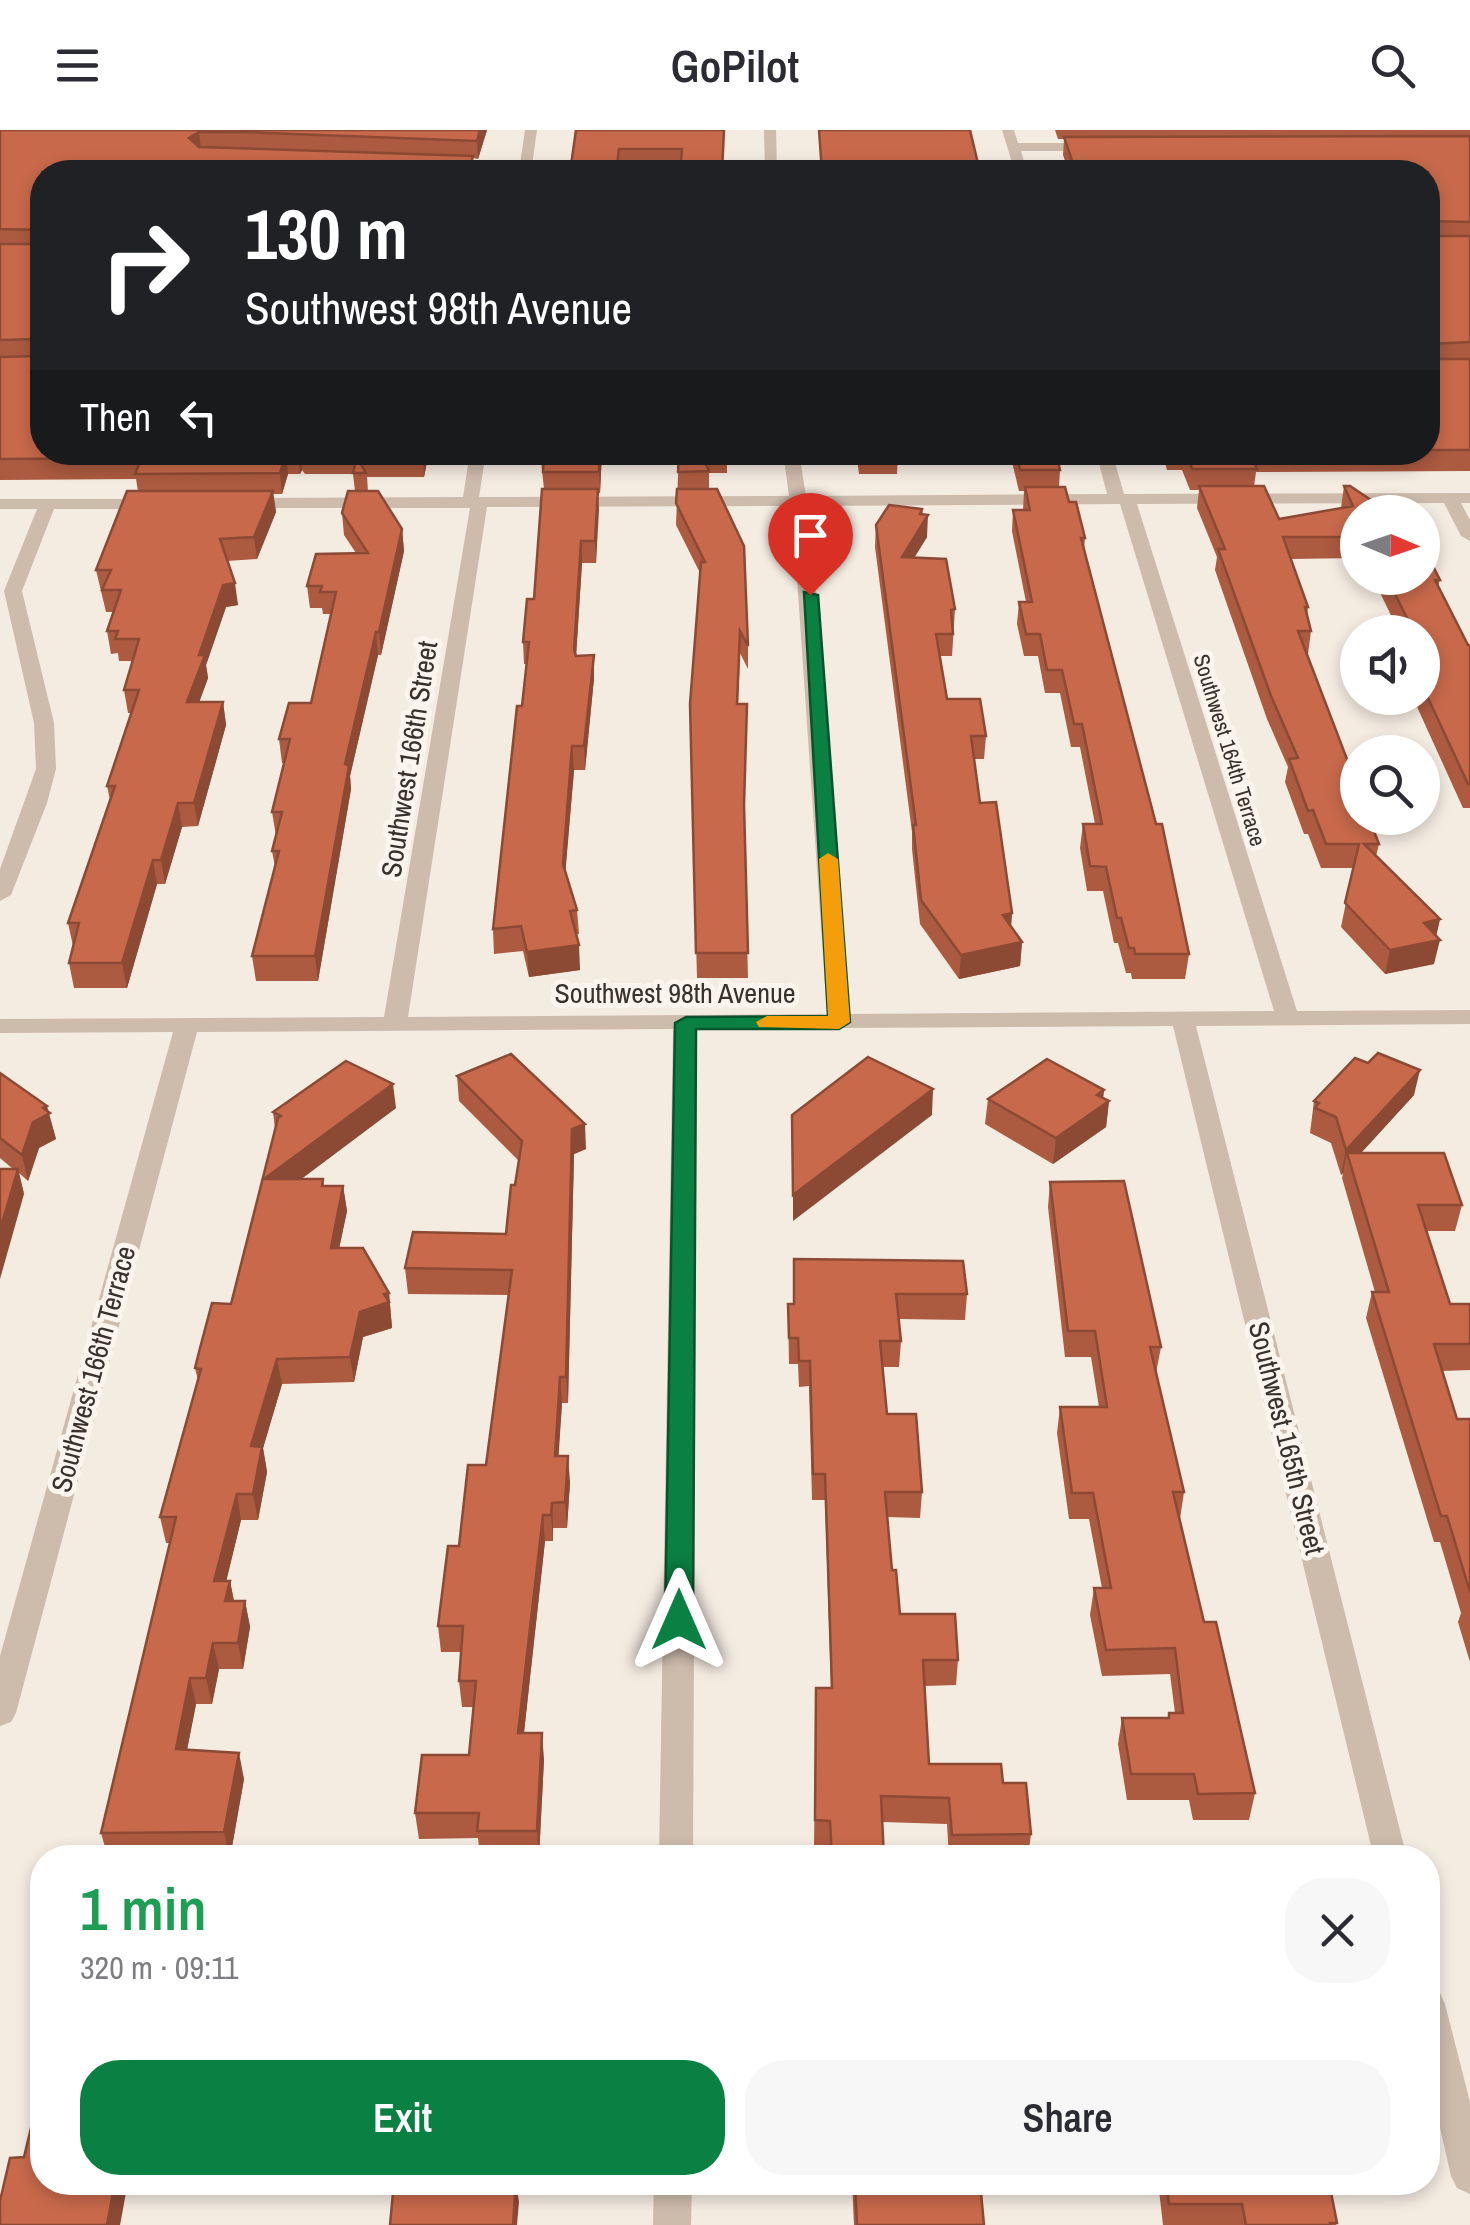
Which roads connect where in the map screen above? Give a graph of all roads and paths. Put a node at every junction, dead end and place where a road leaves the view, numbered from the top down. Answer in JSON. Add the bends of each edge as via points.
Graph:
{"nodes":[{"id":1,"x":532,"y":130,"type":"edge"},
{"id":2,"x":770,"y":130,"type":"edge"},
{"id":3,"x":1008,"y":130,"type":"edge"},
{"id":4,"x":1013,"y":147,"type":"junction"},
{"id":5,"x":1107,"y":147,"type":"edge"},
{"id":6,"x":528,"y":160,"type":"edge"},
{"id":7,"x":771,"y":160,"type":"edge"},
{"id":8,"x":1017,"y":160,"type":"edge"},
{"id":9,"x":477,"y":465,"type":"edge"},
{"id":10,"x":792,"y":465,"type":"edge"},
{"id":11,"x":1109,"y":465,"type":"edge"},
{"id":12,"x":1450,"y":498,"type":"junction"},
{"id":13,"x":1470,"y":498,"type":"edge"},
{"id":14,"x":1122,"y":499,"type":"junction"},
{"id":15,"x":799,"y":501,"type":"junction"},
{"id":16,"x":474,"y":503,"type":"junction"},
{"id":17,"x":0,"y":504,"type":"edge"},
{"id":18,"x":48,"y":504,"type":"junction"},
{"id":19,"x":182,"y":504,"type":"edge"},
{"id":20,"x":220,"y":504,"type":"edge"},
{"id":21,"x":1470,"y":536,"type":"edge"},
{"id":22,"x":0,"y":895,"type":"edge"},
{"id":23,"x":1287,"y":1016,"type":"junction"},
{"id":24,"x":1470,"y":1017,"type":"edge"},
{"id":25,"x":1183,"y":1018,"type":"junction"},
{"id":26,"x":839,"y":1022,"type":"junction"},
{"id":27,"x":394,"y":1023,"type":"junction"},
{"id":28,"x":686,"y":1023,"type":"junction"},
{"id":29,"x":187,"y":1024,"type":"junction"},
{"id":30,"x":0,"y":1026,"type":"edge"},
{"id":31,"x":0,"y":1714,"type":"edge"},
{"id":32,"x":676,"y":1845,"type":"edge"},
{"id":33,"x":1388,"y":1845,"type":"edge"},
{"id":34,"x":1440,"y":2053,"type":"edge"},
{"id":35,"x":1470,"y":2176,"type":"edge"},
{"id":36,"x":672,"y":2195,"type":"edge"},
{"id":37,"x":672,"y":2225,"type":"edge"}],
"edges":[{"from":1,"to":6,"type":"street"},
{"from":2,"to":7,"type":"street"},
{"from":3,"to":4,"type":"street"},
{"from":4,"to":5,"type":"street"},
{"from":4,"to":8,"type":"street"},
{"from":9,"to":16,"type":"street","name":"Southwest 166th Street"},
{"from":10,"to":15,"type":"street"},
{"from":11,"to":14,"type":"street","name":"Southwest 164th Terrace"},
{"from":12,"to":13,"type":"street"},
{"from":12,"to":14,"type":"street"},
{"from":12,"to":21,"type":"street"},
{"from":14,"to":15,"type":"street"},
{"from":14,"to":23,"type":"street","name":"Southwest 164th Terrace"},
{"from":15,"to":16,"type":"street"},
{"from":15,"to":26,"type":"street"},
{"from":16,"to":20,"type":"street"},
{"from":16,"to":27,"type":"street","name":"Southwest 166th Street"},
{"from":17,"to":18,"type":"street"},
{"from":18,"to":19,"type":"street"},
{"from":18,"to":22,"type":"street","via":[[14,590],[44,723],[45,775]]},
{"from":23,"to":24,"type":"street","name":"Southwest 98th Avenue"},
{"from":23,"to":25,"type":"street","name":"Southwest 98th Avenue"},
{"from":25,"to":26,"type":"street","name":"Southwest 98th Avenue"},
{"from":25,"to":33,"type":"street","name":"Southwest 165th Street"},
{"from":26,"to":28,"type":"street","name":"Southwest 98th Avenue"},
{"from":27,"to":28,"type":"street","name":"Southwest 98th Avenue"},
{"from":27,"to":29,"type":"street","name":"Southwest 98th Avenue"},
{"from":28,"to":32,"type":"street"},
{"from":29,"to":30,"type":"street","name":"Southwest 98th Avenue"},
{"from":29,"to":31,"type":"street","name":"Southwest 166th Terrace"},
{"from":34,"to":35,"type":"street"},
{"from":36,"to":37,"type":"street"}]}
